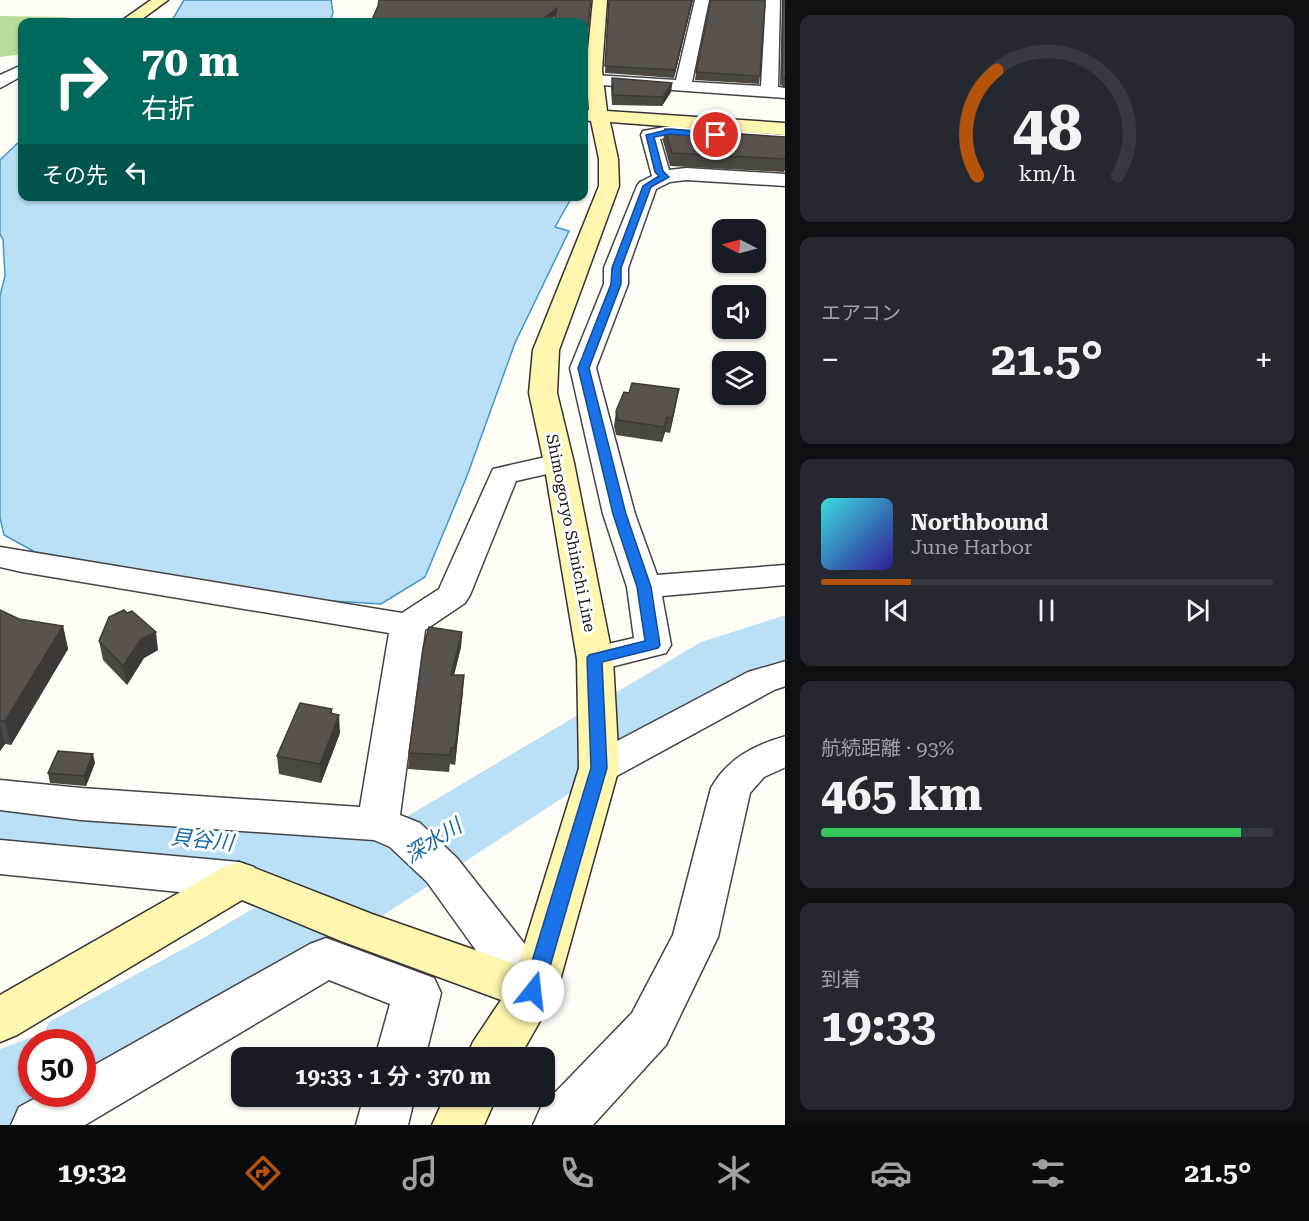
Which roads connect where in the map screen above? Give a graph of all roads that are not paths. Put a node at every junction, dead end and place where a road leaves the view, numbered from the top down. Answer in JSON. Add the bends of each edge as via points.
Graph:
{"nodes":[{"id":1,"x":161,"y":0,"type":"edge"},
{"id":2,"x":600,"y":0,"type":"edge"},
{"id":3,"x":702,"y":0,"type":"edge"},
{"id":4,"x":773,"y":0,"type":"edge"},
{"id":5,"x":781,"y":0,"type":"edge"},
{"id":6,"x":786,"y":0,"type":"edge"},
{"id":7,"x":135,"y":18,"type":"edge"},
{"id":8,"x":18,"y":72,"type":"edge"},
{"id":9,"x":594,"y":80,"type":"junction"},
{"id":10,"x":0,"y":83,"type":"edge"},
{"id":11,"x":683,"y":85,"type":"junction"},
{"id":12,"x":777,"y":93,"type":"edge"},
{"id":13,"x":591,"y":116,"type":"edge"},
{"id":14,"x":785,"y":129,"type":"edge"},
{"id":15,"x":785,"y":141,"type":"edge"},
{"id":16,"x":664,"y":177,"type":"junction"},
{"id":17,"x":785,"y":180,"type":"edge"},
{"id":18,"x":559,"y":464,"type":"junction"},
{"id":19,"x":0,"y":557,"type":"edge"},
{"id":20,"x":785,"y":575,"type":"edge"},
{"id":21,"x":644,"y":587,"type":"junction"},
{"id":22,"x":408,"y":625,"type":"junction"},
{"id":23,"x":595,"y":658,"type":"junction"},
{"id":24,"x":785,"y":673,"type":"edge"},
{"id":25,"x":785,"y":750,"type":"edge"},
{"id":26,"x":599,"y":768,"type":"junction"},
{"id":27,"x":0,"y":795,"type":"edge"},
{"id":28,"x":391,"y":829,"type":"junction"},
{"id":29,"x":0,"y":857,"type":"edge"},
{"id":30,"x":239,"y":880,"type":"junction"},
{"id":31,"x":533,"y":991,"type":"junction"},
{"id":32,"x":0,"y":1020,"type":"edge"},
{"id":33,"x":403,"y":1047,"type":"edge"},
{"id":34,"x":498,"y":1047,"type":"edge"},
{"id":35,"x":387,"y":1107,"type":"edge"},
{"id":36,"x":467,"y":1107,"type":"edge"},
{"id":37,"x":37,"y":1125,"type":"edge"},
{"id":38,"x":382,"y":1125,"type":"edge"},
{"id":39,"x":458,"y":1125,"type":"edge"},
{"id":40,"x":559,"y":1125,"type":"edge"}],
"edges":[{"from":1,"to":7,"type":"main road"},
{"from":2,"to":9,"type":"main road","name":"Shimogoryo Shinichi Line"},
{"from":3,"to":11,"type":"street"},
{"from":4,"to":12,"type":"street"},
{"from":5,"to":6,"type":"street"},
{"from":8,"to":10,"type":"street"},
{"from":9,"to":11,"type":"street"},
{"from":9,"to":13,"type":"main road","name":"Shimogoryo Shinichi Line"},
{"from":11,"to":12,"type":"street"},
{"from":13,"to":14,"type":"main road"},
{"from":13,"to":18,"type":"main road","name":"Shimogoryo Shinichi Line","via":[[608,152],[611,169],[609,186],[546,350],[543,393]]},
{"from":15,"to":16,"type":"street","via":[[670,132],[650,135],[659,172]]},
{"from":16,"to":17,"type":"street","via":[[724,175]]},
{"from":16,"to":21,"type":"street","via":[[647,186],[616,268],[616,284],[583,368],[619,514]]},
{"from":18,"to":22,"type":"street","via":[[504,475],[453,595]]},
{"from":18,"to":23,"type":"main road","name":"Shimogoryo Shinichi Line"},
{"from":19,"to":22,"type":"street"},
{"from":20,"to":21,"type":"street"},
{"from":21,"to":23,"type":"street","via":[[653,645]]},
{"from":22,"to":28,"type":"street"},
{"from":23,"to":26,"type":"main road","name":"Shimogoryo Shinichi Line"},
{"from":24,"to":26,"type":"street","via":[[761,681]]},
{"from":25,"to":40,"type":"street","via":[[750,767],[731,788],[695,937],[649,1029]]},
{"from":26,"to":31,"type":"main road","name":"Shimogoryo Shinichi Line"},
{"from":27,"to":28,"type":"street"},
{"from":28,"to":31,"type":"street","via":[[441,870]]},
{"from":29,"to":30,"type":"street"},
{"from":30,"to":31,"type":"main road"},
{"from":30,"to":32,"type":"main road"},
{"from":31,"to":34,"type":"main road","name":"Shimogoryo Shinichi Line"},
{"from":33,"to":37,"type":"street","via":[[417,993],[326,958]]},
{"from":35,"to":38,"type":"street"},
{"from":36,"to":39,"type":"main road"}]}
